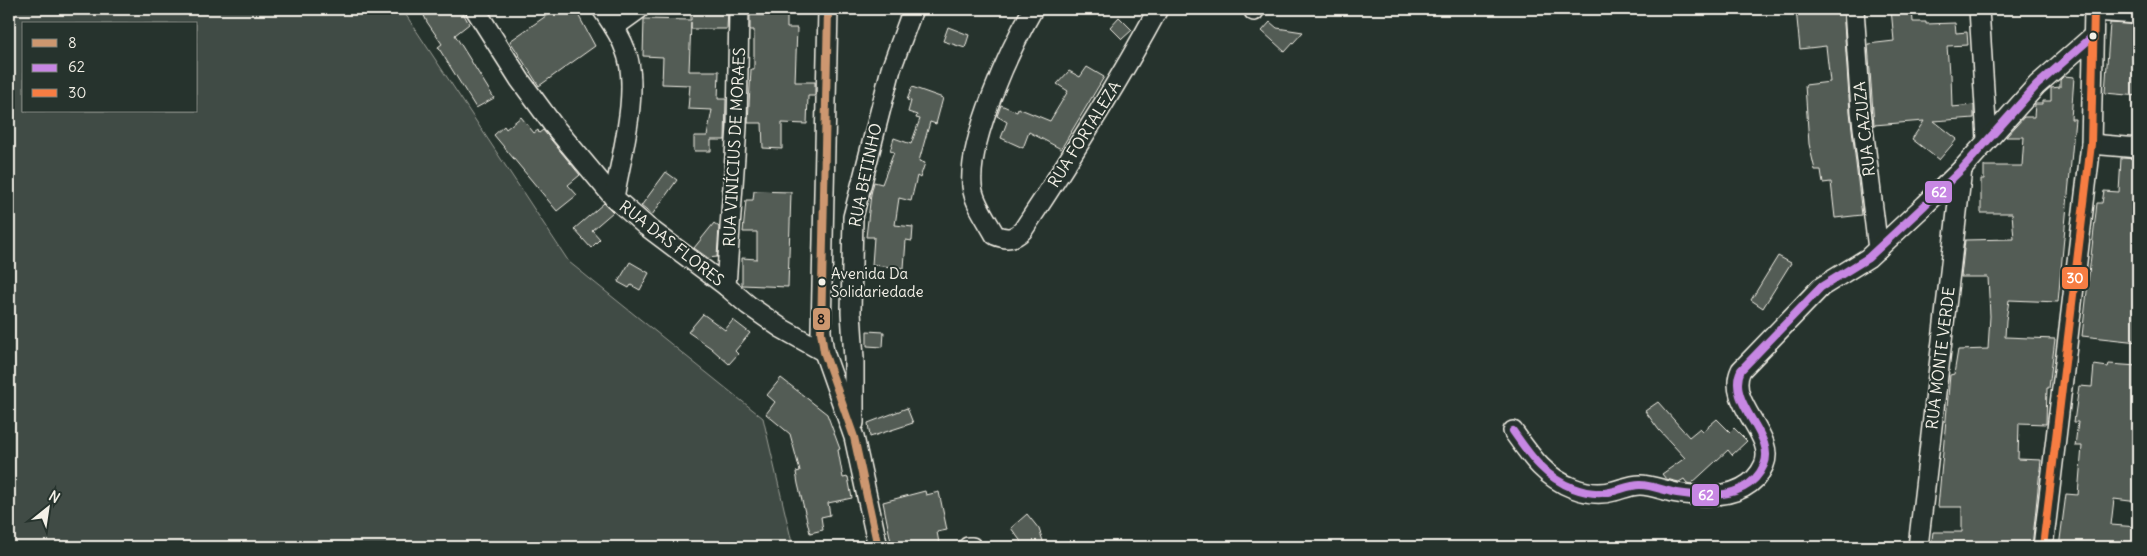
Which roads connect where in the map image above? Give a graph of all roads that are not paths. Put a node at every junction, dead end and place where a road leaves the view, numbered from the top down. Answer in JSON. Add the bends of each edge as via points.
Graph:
{"nodes":[{"id":1,"x":475,"y":9,"type":"edge"},
{"id":2,"x":602,"y":9,"type":"edge"},
{"id":3,"x":639,"y":9,"type":"edge"},
{"id":4,"x":739,"y":9,"type":"edge"},
{"id":5,"x":828,"y":9,"type":"edge"},
{"id":6,"x":913,"y":9,"type":"edge"},
{"id":7,"x":1033,"y":9,"type":"edge"},
{"id":8,"x":1158,"y":9,"type":"edge"},
{"id":9,"x":1854,"y":9,"type":"edge"},
{"id":10,"x":1979,"y":9,"type":"edge"},
{"id":11,"x":2094,"y":10,"type":"edge"},
{"id":12,"x":2138,"y":14,"type":"edge"},
{"id":13,"x":614,"y":27,"type":"junction"},
{"id":14,"x":2093,"y":36,"type":"junction"},
{"id":15,"x":1987,"y":139,"type":"junction"},
{"id":16,"x":2092,"y":144,"type":"junction"},
{"id":17,"x":2138,"y":148,"type":"edge"},
{"id":18,"x":1962,"y":169,"type":"junction"},
{"id":19,"x":614,"y":198,"type":"junction"},
{"id":20,"x":1878,"y":249,"type":"junction"},
{"id":21,"x":726,"y":286,"type":"junction"},
{"id":22,"x":824,"y":352,"type":"junction"},
{"id":23,"x":1513,"y":432,"type":"dead end"},
{"id":24,"x":854,"y":437,"type":"junction"},
{"id":25,"x":878,"y":547,"type":"edge"},
{"id":26,"x":1918,"y":547,"type":"edge"},
{"id":27,"x":2043,"y":547,"type":"edge"}],
"edges":[{"from":1,"to":19,"type":"street","name":"RUA DAS FLORES","via":[[553,125]]},
{"from":2,"to":13,"type":"street"},
{"from":3,"to":13,"type":"street"},
{"from":4,"to":21,"type":"street","name":"RUA VINÍCIUS DE MORAES","via":[[737,127]]},
{"from":5,"to":22,"type":"street","via":[[821,308]]},
{"from":6,"to":24,"type":"street","name":"RUA BETINHO","via":[[891,69],[853,217]]},
{"from":7,"to":8,"type":"street","name":"RUA FORTALEZA","via":[[997,83],[972,168],[972,188],[977,201],[995,235],[1005,239],[1016,237],[1023,230],[1131,58]]},
{"from":9,"to":20,"type":"street","name":"RUA CAZUZA","via":[[1861,111]]},
{"from":10,"to":15,"type":"street"},
{"from":11,"to":12,"type":"street"},
{"from":11,"to":14,"type":"street"},
{"from":13,"to":19,"type":"street","via":[[626,49],[632,84]]},
{"from":14,"to":15,"type":"street","via":[[2037,85]]},
{"from":14,"to":16,"type":"street"},
{"from":15,"to":18,"type":"street"},
{"from":16,"to":17,"type":"street"},
{"from":16,"to":27,"type":"street"},
{"from":18,"to":20,"type":"street"},
{"from":18,"to":26,"type":"street","name":"RUA MONTE VERDE"},
{"from":19,"to":21,"type":"street","name":"RUA DAS FLORES"},
{"from":20,"to":23,"type":"street","via":[[1821,287],[1737,377],[1739,395],[1765,450],[1764,464],[1758,476],[1747,486],[1730,493],[1705,496],[1639,485],[1590,493],[1564,483],[1538,466]]},
{"from":21,"to":22,"type":"street","name":"RUA DAS FLORES","via":[[781,328]]},
{"from":22,"to":24,"type":"street"},
{"from":24,"to":25,"type":"street"}]}
